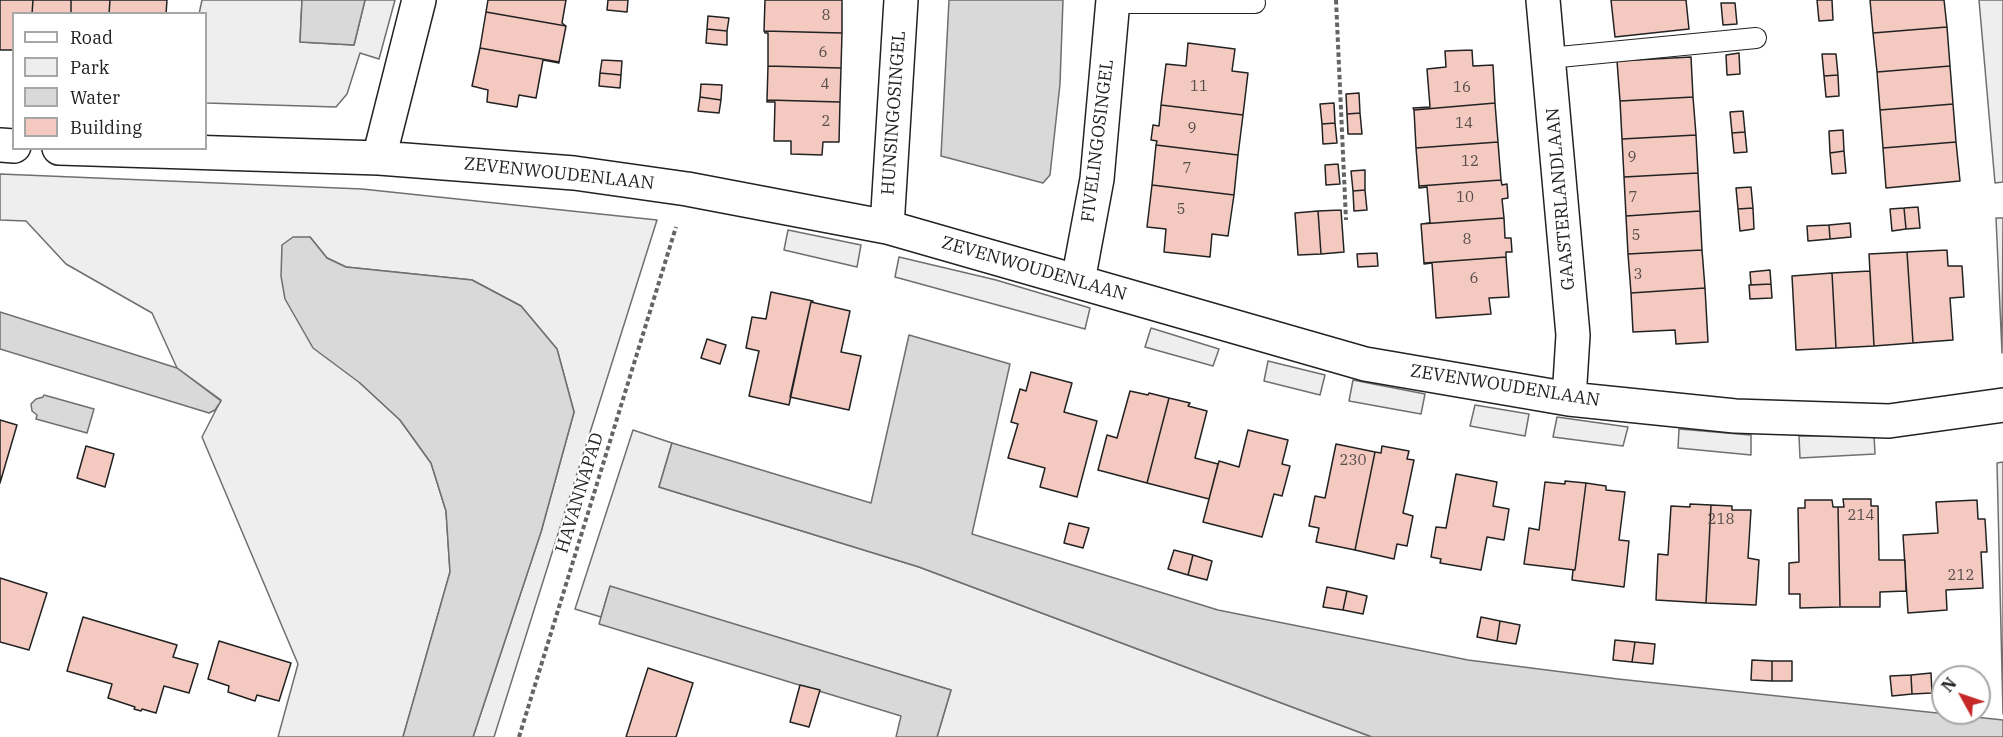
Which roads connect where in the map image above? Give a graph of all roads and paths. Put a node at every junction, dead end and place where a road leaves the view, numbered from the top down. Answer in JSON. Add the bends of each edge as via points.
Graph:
{"nodes":[{"id":1,"x":419,"y":0,"type":"edge"},
{"id":2,"x":901,"y":0,"type":"edge"},
{"id":3,"x":1336,"y":0,"type":"edge"},
{"id":4,"x":1543,"y":0,"type":"edge"},
{"id":5,"x":1113,"y":2,"type":"edge"},
{"id":6,"x":1255,"y":3,"type":"dead end"},
{"id":7,"x":1756,"y":38,"type":"dead end"},
{"id":8,"x":1549,"y":58,"type":"junction"},
{"id":9,"x":123,"y":150,"type":"edge"},
{"id":10,"x":379,"y":158,"type":"junction"},
{"id":11,"x":1347,"y":220,"type":"dead end"},
{"id":12,"x":887,"y":227,"type":"junction"},
{"id":13,"x":667,"y":256,"type":"dead end"},
{"id":14,"x":1078,"y":281,"type":"junction"},
{"id":15,"x":1569,"y":399,"type":"junction"},
{"id":16,"x":2003,"y":405,"type":"edge"},
{"id":17,"x":519,"y":737,"type":"edge"}],
"edges":[{"from":1,"to":10,"type":"street"},
{"from":2,"to":12,"type":"street","name":"HUNSINGOSINGEL"},
{"from":3,"to":11,"type":"path"},
{"from":4,"to":8,"type":"street","name":"GAASTERLANDLAAN"},
{"from":5,"to":6,"type":"lane"},
{"from":5,"to":14,"type":"street","name":"FIVELINGOSINGEL","via":[[1097,178]]},
{"from":7,"to":8,"type":"lane"},
{"from":8,"to":15,"type":"street","name":"GAASTERLANDLAAN","via":[[1573,334]]},
{"from":9,"to":10,"type":"street","name":"ZEVENWOUDENLAAN"},
{"from":10,"to":12,"type":"street","name":"ZEVENWOUDENLAAN","via":[[574,173],[687,189]]},
{"from":12,"to":14,"type":"street","name":"ZEVENWOUDENLAAN"},
{"from":13,"to":17,"type":"path","name":"HAVANNAPAD"},
{"from":14,"to":15,"type":"street","name":"ZEVENWOUDENLAAN","via":[[1365,364]]},
{"from":15,"to":16,"type":"street","name":"ZEVENWOUDENLAAN","via":[[1735,416],[1889,421]]}]}
